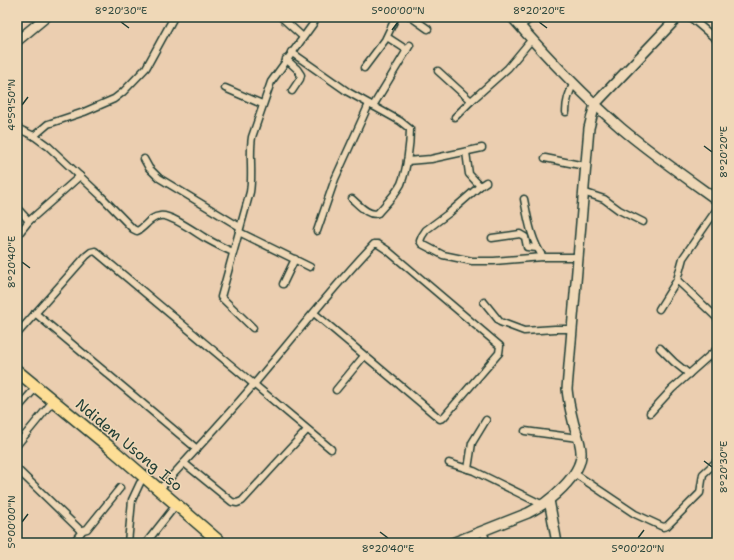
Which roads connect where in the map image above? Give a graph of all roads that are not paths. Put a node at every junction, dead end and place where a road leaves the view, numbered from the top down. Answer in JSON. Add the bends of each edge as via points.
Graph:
{"nodes":[{"id":1,"x":46,"y":17,"type":"edge"},
{"id":2,"x":174,"y":17,"type":"edge"},
{"id":3,"x":281,"y":17,"type":"edge"},
{"id":4,"x":317,"y":17,"type":"edge"},
{"id":5,"x":396,"y":17,"type":"edge"},
{"id":6,"x":411,"y":17,"type":"edge"},
{"id":7,"x":512,"y":17,"type":"edge"},
{"id":8,"x":533,"y":17,"type":"edge"},
{"id":9,"x":678,"y":17,"type":"edge"},
{"id":10,"x":690,"y":17,"type":"edge"},
{"id":11,"x":520,"y":26,"type":"junction"},
{"id":12,"x":428,"y":29,"type":"dead end"},
{"id":13,"x":303,"y":37,"type":"junction"},
{"id":14,"x":387,"y":37,"type":"junction"},
{"id":15,"x":532,"y":39,"type":"junction"},
{"id":16,"x":717,"y":40,"type":"edge"},
{"id":17,"x":17,"y":41,"type":"edge"},
{"id":18,"x":291,"y":52,"type":"junction"},
{"id":19,"x":286,"y":59,"type":"junction"},
{"id":20,"x":364,"y":68,"type":"dead end"},
{"id":21,"x":438,"y":71,"type":"dead end"},
{"id":22,"x":574,"y":83,"type":"junction"},
{"id":23,"x":225,"y":88,"type":"dead end"},
{"id":24,"x":292,"y":91,"type":"dead end"},
{"id":25,"x":471,"y":100,"type":"junction"},
{"id":26,"x":262,"y":104,"type":"junction"},
{"id":27,"x":595,"y":104,"type":"junction"},
{"id":28,"x":371,"y":105,"type":"junction"},
{"id":29,"x":566,"y":112,"type":"dead end"},
{"id":30,"x":454,"y":117,"type":"dead end"},
{"id":31,"x":17,"y":128,"type":"edge"},
{"id":32,"x":34,"y":136,"type":"junction"},
{"id":33,"x":482,"y":148,"type":"dead end"},
{"id":34,"x":466,"y":152,"type":"junction"},
{"id":35,"x":545,"y":158,"type":"dead end"},
{"id":36,"x":144,"y":159,"type":"dead end"},
{"id":37,"x":407,"y":161,"type":"junction"},
{"id":38,"x":585,"y":166,"type":"junction"},
{"id":39,"x":80,"y":176,"type":"junction"},
{"id":40,"x":486,"y":182,"type":"dead end"},
{"id":41,"x":480,"y":186,"type":"junction"},
{"id":42,"x":583,"y":192,"type":"junction"},
{"id":43,"x":352,"y":199,"type":"dead end"},
{"id":44,"x":524,"y":199,"type":"dead end"},
{"id":45,"x":717,"y":200,"type":"edge"},
{"id":46,"x":17,"y":208,"type":"edge"},
{"id":47,"x":717,"y":209,"type":"edge"},
{"id":48,"x":29,"y":221,"type":"junction"},
{"id":49,"x":643,"y":222,"type":"dead end"},
{"id":50,"x":239,"y":230,"type":"junction"},
{"id":51,"x":317,"y":231,"type":"dead end"},
{"id":52,"x":17,"y":236,"type":"edge"},
{"id":53,"x":492,"y":238,"type":"dead end"},
{"id":54,"x":537,"y":248,"type":"junction"},
{"id":55,"x":233,"y":252,"type":"junction"},
{"id":56,"x":543,"y":257,"type":"junction"},
{"id":57,"x":578,"y":257,"type":"junction"},
{"id":58,"x":295,"y":260,"type":"junction"},
{"id":59,"x":310,"y":267,"type":"dead end"},
{"id":60,"x":677,"y":280,"type":"junction"},
{"id":61,"x":283,"y":284,"type":"dead end"},
{"id":62,"x":484,"y":302,"type":"dead end"},
{"id":63,"x":659,"y":309,"type":"dead end"},
{"id":64,"x":35,"y":313,"type":"junction"},
{"id":65,"x":314,"y":314,"type":"junction"},
{"id":66,"x":717,"y":318,"type":"edge"},
{"id":67,"x":253,"y":328,"type":"dead end"},
{"id":68,"x":572,"y":329,"type":"junction"},
{"id":69,"x":17,"y":334,"type":"edge"},
{"id":70,"x":660,"y":348,"type":"dead end"},
{"id":71,"x":717,"y":349,"type":"edge"},
{"id":72,"x":364,"y":356,"type":"junction"},
{"id":73,"x":17,"y":371,"type":"edge"},
{"id":74,"x":689,"y":374,"type":"junction"},
{"id":75,"x":17,"y":379,"type":"edge"},
{"id":76,"x":253,"y":385,"type":"junction"},
{"id":77,"x":336,"y":390,"type":"dead end"},
{"id":78,"x":32,"y":392,"type":"junction"},
{"id":79,"x":49,"y":406,"type":"junction"},
{"id":80,"x":17,"y":409,"type":"edge"},
{"id":81,"x":650,"y":413,"type":"dead end"},
{"id":82,"x":486,"y":420,"type":"dead end"},
{"id":83,"x":307,"y":430,"type":"junction"},
{"id":84,"x":526,"y":431,"type":"dead end"},
{"id":85,"x":578,"y":438,"type":"junction"},
{"id":86,"x":17,"y":445,"type":"edge"},
{"id":87,"x":197,"y":449,"type":"junction"},
{"id":88,"x":330,"y":449,"type":"dead end"},
{"id":89,"x":717,"y":462,"type":"edge"},
{"id":90,"x":184,"y":463,"type":"junction"},
{"id":91,"x":449,"y":463,"type":"dead end"},
{"id":92,"x":17,"y":469,"type":"edge"},
{"id":93,"x":468,"y":469,"type":"junction"},
{"id":94,"x":574,"y":473,"type":"junction"},
{"id":95,"x":140,"y":483,"type":"junction"},
{"id":96,"x":120,"y":488,"type":"dead end"},
{"id":97,"x":159,"y":490,"type":"junction"},
{"id":98,"x":546,"y":502,"type":"junction"},
{"id":99,"x":172,"y":510,"type":"junction"},
{"id":100,"x":83,"y":530,"type":"junction"},
{"id":101,"x":483,"y":531,"type":"junction"},
{"id":102,"x":73,"y":543,"type":"edge"},
{"id":103,"x":128,"y":543,"type":"edge"},
{"id":104,"x":146,"y":543,"type":"edge"},
{"id":105,"x":211,"y":543,"type":"edge"},
{"id":106,"x":221,"y":543,"type":"edge"},
{"id":107,"x":452,"y":543,"type":"edge"},
{"id":108,"x":487,"y":543,"type":"edge"},
{"id":109,"x":557,"y":543,"type":"edge"}],
"edges":[{"from":1,"to":17,"type":"street"},
{"from":2,"to":32,"type":"street","via":[[146,68],[123,92],[114,99],[84,112],[48,124]]},
{"from":3,"to":13,"type":"street"},
{"from":4,"to":13,"type":"street"},
{"from":5,"to":14,"type":"street"},
{"from":6,"to":12,"type":"street"},
{"from":7,"to":11,"type":"street"},
{"from":8,"to":11,"type":"street"},
{"from":9,"to":27,"type":"street"},
{"from":10,"to":16,"type":"street"},
{"from":11,"to":15,"type":"street"},
{"from":13,"to":18,"type":"street"},
{"from":14,"to":20,"type":"street"},
{"from":14,"to":28,"type":"street","via":[[408,48]]},
{"from":15,"to":22,"type":"street"},
{"from":15,"to":25,"type":"street","via":[[508,68]]},
{"from":18,"to":19,"type":"street"},
{"from":18,"to":28,"type":"street"},
{"from":19,"to":24,"type":"street","via":[[301,75]]},
{"from":19,"to":26,"type":"street","via":[[271,82]]},
{"from":21,"to":25,"type":"street"},
{"from":22,"to":27,"type":"street"},
{"from":22,"to":29,"type":"street","via":[[569,92]]},
{"from":23,"to":26,"type":"street"},
{"from":25,"to":30,"type":"street"},
{"from":26,"to":50,"type":"street","via":[[250,146],[251,185]]},
{"from":27,"to":38,"type":"street","via":[[589,128]]},
{"from":27,"to":45,"type":"street","via":[[657,157]]},
{"from":28,"to":37,"type":"street","via":[[410,129]]},
{"from":28,"to":51,"type":"street","via":[[335,179]]},
{"from":31,"to":32,"type":"street"},
{"from":32,"to":39,"type":"street"},
{"from":33,"to":34,"type":"street"},
{"from":34,"to":37,"type":"street"},
{"from":34,"to":41,"type":"street","via":[[469,174]]},
{"from":35,"to":38,"type":"street"},
{"from":36,"to":50,"type":"street","via":[[159,178]]},
{"from":37,"to":43,"type":"street","via":[[401,183],[378,213],[370,213]]},
{"from":38,"to":42,"type":"street"},
{"from":39,"to":48,"type":"street"},
{"from":39,"to":55,"type":"street","via":[[133,230],[140,230],[146,223],[161,215],[181,223]]},
{"from":40,"to":41,"type":"street"},
{"from":41,"to":56,"type":"street","via":[[426,230],[420,241],[422,244],[443,255],[472,261]]},
{"from":42,"to":49,"type":"street","via":[[604,199],[625,214]]},
{"from":42,"to":57,"type":"street"},
{"from":44,"to":54,"type":"street","via":[[528,224]]},
{"from":46,"to":48,"type":"street"},
{"from":47,"to":60,"type":"street","via":[[683,258]]},
{"from":48,"to":52,"type":"street"},
{"from":50,"to":55,"type":"street"},
{"from":50,"to":58,"type":"street"},
{"from":53,"to":54,"type":"street","via":[[520,234],[525,237],[527,247]]},
{"from":54,"to":56,"type":"street"},
{"from":55,"to":67,"type":"street","via":[[221,297]]},
{"from":56,"to":57,"type":"street"},
{"from":57,"to":68,"type":"street"},
{"from":58,"to":59,"type":"street"},
{"from":58,"to":61,"type":"street"},
{"from":60,"to":63,"type":"street"},
{"from":60,"to":66,"type":"street"},
{"from":62,"to":68,"type":"street","via":[[500,322],[524,331]]},
{"from":64,"to":69,"type":"street"},
{"from":64,"to":76,"type":"street","via":[[86,256],[96,252]]},
{"from":64,"to":87,"type":"street"},
{"from":65,"to":72,"type":"street"},
{"from":65,"to":72,"type":"street","via":[[374,244],[378,244],[500,346],[499,353],[440,419]]},
{"from":65,"to":76,"type":"street"},
{"from":68,"to":85,"type":"street","via":[[567,389]]},
{"from":70,"to":74,"type":"street"},
{"from":71,"to":74,"type":"street"},
{"from":72,"to":77,"type":"street"},
{"from":73,"to":97,"type":"highway","name":"Ndidem Usong Iso"},
{"from":74,"to":81,"type":"street"},
{"from":75,"to":78,"type":"highway","name":"Ndidem Usong Iso"},
{"from":76,"to":83,"type":"street"},
{"from":76,"to":87,"type":"street"},
{"from":78,"to":79,"type":"highway","name":"Ndidem Usong Iso"},
{"from":78,"to":80,"type":"street"},
{"from":79,"to":86,"type":"street"},
{"from":79,"to":95,"type":"highway","name":"Ndidem Usong Iso"},
{"from":82,"to":93,"type":"street","via":[[472,443]]},
{"from":83,"to":88,"type":"street"},
{"from":83,"to":90,"type":"street","via":[[242,501],[237,503],[232,502]]},
{"from":84,"to":85,"type":"street"},
{"from":85,"to":94,"type":"street","via":[[581,456]]},
{"from":87,"to":90,"type":"street"},
{"from":89,"to":94,"type":"street","via":[[703,474],[700,493],[663,527],[635,514]]},
{"from":90,"to":97,"type":"street"},
{"from":91,"to":93,"type":"street"},
{"from":92,"to":100,"type":"street","via":[[80,530]]},
{"from":93,"to":98,"type":"street"},
{"from":94,"to":98,"type":"street"},
{"from":95,"to":99,"type":"highway","name":"Ndidem Usong Iso"},
{"from":95,"to":103,"type":"street","via":[[132,500]]},
{"from":96,"to":100,"type":"street","via":[[87,529]]},
{"from":97,"to":106,"type":"highway","name":"Ndidem Usong Iso"},
{"from":98,"to":101,"type":"street","via":[[528,514]]},
{"from":98,"to":109,"type":"street"},
{"from":99,"to":104,"type":"street"},
{"from":99,"to":105,"type":"highway","name":"Ndidem Usong Iso"},
{"from":100,"to":102,"type":"street"},
{"from":101,"to":107,"type":"street"},
{"from":101,"to":108,"type":"street"}]}
